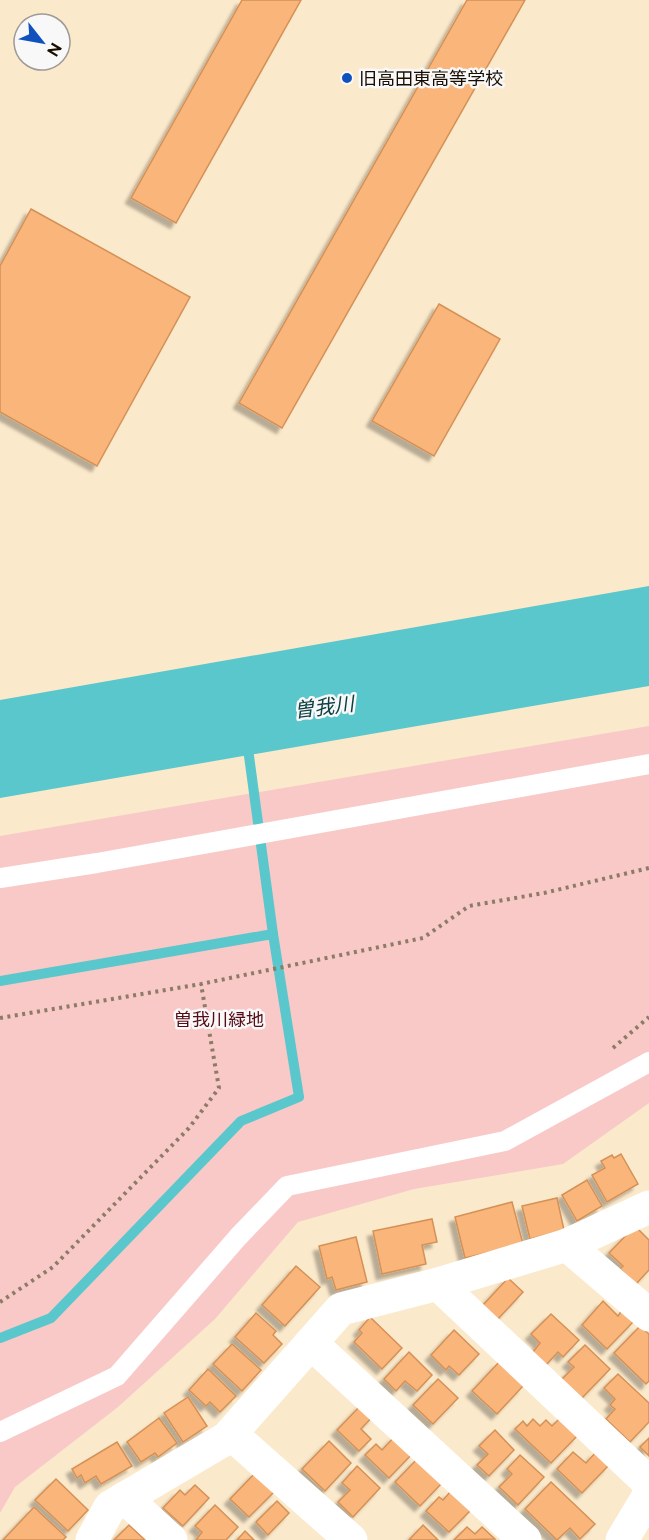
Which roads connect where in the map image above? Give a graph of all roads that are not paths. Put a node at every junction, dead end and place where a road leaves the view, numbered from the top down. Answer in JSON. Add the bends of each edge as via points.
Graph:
{"nodes":[{"id":1,"x":649,"y":764,"type":"edge"},
{"id":2,"x":0,"y":878,"type":"edge"},
{"id":3,"x":649,"y":1062,"type":"edge"},
{"id":4,"x":649,"y":1207,"type":"edge"},
{"id":5,"x":567,"y":1245,"type":"junction"},
{"id":6,"x":438,"y":1284,"type":"junction"},
{"id":7,"x":649,"y":1315,"type":"edge"},
{"id":8,"x":311,"y":1343,"type":"junction"},
{"id":9,"x":0,"y":1432,"type":"edge"},
{"id":10,"x":231,"y":1434,"type":"junction"},
{"id":11,"x":649,"y":1483,"type":"edge"},
{"id":12,"x":649,"y":1495,"type":"edge"},
{"id":13,"x":125,"y":1498,"type":"junction"},
{"id":14,"x":92,"y":1540,"type":"edge"},
{"id":15,"x":171,"y":1540,"type":"edge"},
{"id":16,"x":351,"y":1540,"type":"edge"},
{"id":17,"x":525,"y":1540,"type":"edge"},
{"id":18,"x":622,"y":1540,"type":"edge"}],
"edges":[{"from":1,"to":2,"type":"lane"},
{"from":3,"to":9,"type":"lane","via":[[505,1141],[287,1186],[117,1376]]},
{"from":4,"to":5,"type":"street"},
{"from":5,"to":6,"type":"street"},
{"from":5,"to":7,"type":"street"},
{"from":6,"to":8,"type":"street","via":[[342,1309]]},
{"from":6,"to":11,"type":"street"},
{"from":8,"to":10,"type":"street"},
{"from":8,"to":17,"type":"street"},
{"from":10,"to":13,"type":"street"},
{"from":10,"to":16,"type":"street"},
{"from":12,"to":18,"type":"street"},
{"from":13,"to":14,"type":"street","via":[[110,1507]]},
{"from":13,"to":15,"type":"street"}]}
